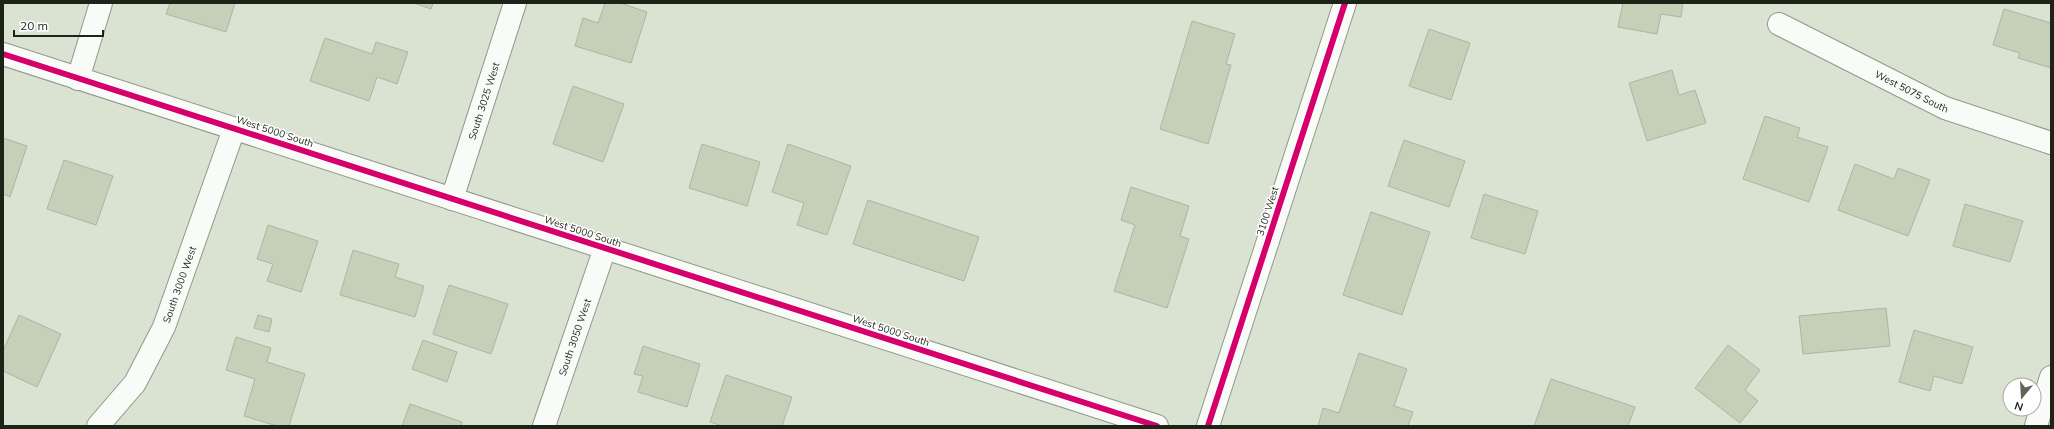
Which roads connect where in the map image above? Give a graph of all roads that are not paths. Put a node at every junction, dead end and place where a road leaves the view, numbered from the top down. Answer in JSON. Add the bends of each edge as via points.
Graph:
{"nodes":[{"id":1,"x":101,"y":3,"type":"edge"},
{"id":2,"x":514,"y":3,"type":"edge"},
{"id":3,"x":1345,"y":3,"type":"edge"},
{"id":4,"x":1780,"y":24,"type":"dead end"},
{"id":5,"x":3,"y":54,"type":"edge"},
{"id":6,"x":78,"y":78,"type":"junction"},
{"id":7,"x":234,"y":129,"type":"junction"},
{"id":8,"x":2051,"y":143,"type":"edge"},
{"id":9,"x":452,"y":199,"type":"junction"},
{"id":10,"x":605,"y":248,"type":"junction"},
{"id":11,"x":2051,"y":377,"type":"edge"},
{"id":12,"x":98,"y":426,"type":"edge"},
{"id":13,"x":544,"y":426,"type":"edge"},
{"id":14,"x":1157,"y":426,"type":"edge"},
{"id":15,"x":1208,"y":426,"type":"edge"},
{"id":16,"x":2036,"y":426,"type":"edge"}],
"edges":[{"from":1,"to":6,"type":"street"},
{"from":2,"to":9,"type":"street","name":"South 3025 West"},
{"from":3,"to":15,"type":"street","name":"3100 West"},
{"from":4,"to":8,"type":"street","name":"West 5075 South","via":[[1945,108]]},
{"from":5,"to":6,"type":"street","name":"West 5000 South"},
{"from":6,"to":7,"type":"street","name":"West 5000 South"},
{"from":7,"to":9,"type":"street","name":"West 5000 South"},
{"from":7,"to":12,"type":"street","name":"South 3000 West","via":[[164,327],[135,383]]},
{"from":9,"to":10,"type":"street","name":"West 5000 South"},
{"from":10,"to":13,"type":"street","name":"South 3050 West"},
{"from":10,"to":14,"type":"street","name":"West 5000 South"},
{"from":11,"to":16,"type":"street"}]}
